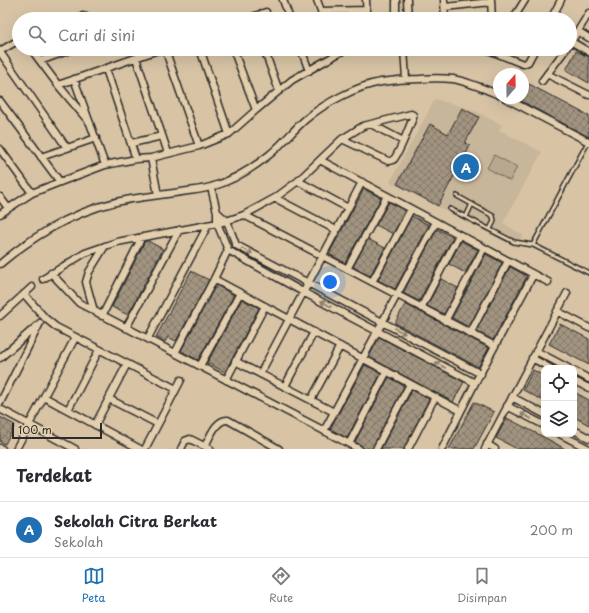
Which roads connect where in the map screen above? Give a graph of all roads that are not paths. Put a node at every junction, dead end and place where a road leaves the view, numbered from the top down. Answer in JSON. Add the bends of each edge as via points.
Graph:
{"nodes":[{"id":1,"x":283,"y":0,"type":"edge"},
{"id":2,"x":317,"y":0,"type":"edge"},
{"id":3,"x":366,"y":0,"type":"edge"},
{"id":4,"x":396,"y":0,"type":"edge"},
{"id":5,"x":407,"y":0,"type":"edge"},
{"id":6,"x":444,"y":0,"type":"edge"},
{"id":7,"x":525,"y":0,"type":"edge"},
{"id":8,"x":561,"y":0,"type":"edge"},
{"id":9,"x":491,"y":1,"type":"edge"},
{"id":10,"x":444,"y":7,"type":"junction"},
{"id":11,"x":367,"y":10,"type":"joint"},
{"id":12,"x":321,"y":11,"type":"joint"},
{"id":13,"x":287,"y":12,"type":"edge"},
{"id":14,"x":396,"y":12,"type":"edge"},
{"id":15,"x":408,"y":12,"type":"edge"},
{"id":16,"x":444,"y":12,"type":"edge"},
{"id":17,"x":492,"y":12,"type":"edge"},
{"id":18,"x":517,"y":12,"type":"edge"},
{"id":19,"x":555,"y":12,"type":"edge"},
{"id":20,"x":589,"y":13,"type":"edge"},
{"id":21,"x":578,"y":31,"type":"joint"},
{"id":22,"x":589,"y":38,"type":"edge"},
{"id":23,"x":12,"y":44,"type":"edge"},
{"id":24,"x":577,"y":46,"type":"edge"},
{"id":25,"x":0,"y":52,"type":"edge"},
{"id":26,"x":589,"y":52,"type":"edge"},
{"id":27,"x":36,"y":56,"type":"edge"},
{"id":28,"x":54,"y":56,"type":"edge"},
{"id":29,"x":142,"y":56,"type":"edge"},
{"id":30,"x":167,"y":56,"type":"edge"},
{"id":31,"x":202,"y":56,"type":"edge"},
{"id":32,"x":236,"y":56,"type":"edge"},
{"id":33,"x":267,"y":56,"type":"edge"},
{"id":34,"x":304,"y":56,"type":"edge"},
{"id":35,"x":330,"y":56,"type":"edge"},
{"id":36,"x":404,"y":56,"type":"edge"},
{"id":37,"x":504,"y":56,"type":"edge"},
{"id":38,"x":531,"y":56,"type":"edge"},
{"id":39,"x":561,"y":56,"type":"edge"},
{"id":40,"x":136,"y":58,"type":"junction"},
{"id":41,"x":40,"y":61,"type":"junction"},
{"id":42,"x":106,"y":68,"type":"junction"},
{"id":43,"x":309,"y":71,"type":"junction"},
{"id":44,"x":547,"y":74,"type":"junction"},
{"id":45,"x":406,"y":79,"type":"junction"},
{"id":46,"x":74,"y":80,"type":"junction"},
{"id":47,"x":542,"y":81,"type":"dead end"},
{"id":48,"x":58,"y":85,"type":"junction"},
{"id":49,"x":280,"y":91,"type":"junction"},
{"id":50,"x":493,"y":92,"type":"edge"},
{"id":51,"x":589,"y":95,"type":"edge"},
{"id":52,"x":0,"y":101,"type":"edge"},
{"id":53,"x":516,"y":104,"type":"edge"},
{"id":54,"x":256,"y":110,"type":"junction"},
{"id":55,"x":90,"y":123,"type":"junction"},
{"id":56,"x":371,"y":124,"type":"junction"},
{"id":57,"x":229,"y":134,"type":"junction"},
{"id":58,"x":162,"y":136,"type":"junction"},
{"id":59,"x":96,"y":138,"type":"junction"},
{"id":60,"x":342,"y":138,"type":"junction"},
{"id":61,"x":403,"y":141,"type":"junction"},
{"id":62,"x":589,"y":142,"type":"edge"},
{"id":63,"x":132,"y":143,"type":"junction"},
{"id":64,"x":199,"y":146,"type":"junction"},
{"id":65,"x":67,"y":148,"type":"junction"},
{"id":66,"x":0,"y":150,"type":"edge"},
{"id":67,"x":168,"y":153,"type":"junction"},
{"id":68,"x":41,"y":157,"type":"junction"},
{"id":69,"x":151,"y":158,"type":"junction"},
{"id":70,"x":136,"y":159,"type":"junction"},
{"id":71,"x":320,"y":160,"type":"junction"},
{"id":72,"x":105,"y":165,"type":"junction"},
{"id":73,"x":298,"y":181,"type":"junction"},
{"id":74,"x":60,"y":182,"type":"junction"},
{"id":75,"x":362,"y":182,"type":"junction"},
{"id":76,"x":211,"y":187,"type":"junction"},
{"id":77,"x":32,"y":193,"type":"junction"},
{"id":78,"x":158,"y":195,"type":"junction"},
{"id":79,"x":387,"y":196,"type":"junction"},
{"id":80,"x":457,"y":196,"type":"dead end"},
{"id":81,"x":0,"y":197,"type":"edge"},
{"id":82,"x":275,"y":198,"type":"junction"},
{"id":83,"x":472,"y":204,"type":"junction"},
{"id":84,"x":8,"y":208,"type":"junction"},
{"id":85,"x":348,"y":208,"type":"junction"},
{"id":86,"x":450,"y":208,"type":"dead end"},
{"id":87,"x":411,"y":209,"type":"junction"},
{"id":88,"x":217,"y":212,"type":"junction"},
{"id":89,"x":0,"y":214,"type":"edge"},
{"id":90,"x":244,"y":215,"type":"junction"},
{"id":91,"x":466,"y":217,"type":"junction"},
{"id":92,"x":227,"y":221,"type":"junction"},
{"id":93,"x":436,"y":222,"type":"junction"},
{"id":94,"x":217,"y":223,"type":"junction"},
{"id":95,"x":208,"y":225,"type":"junction"},
{"id":96,"x":490,"y":229,"type":"junction"},
{"id":97,"x":179,"y":230,"type":"junction"},
{"id":98,"x":336,"y":230,"type":"junction"},
{"id":99,"x":459,"y":235,"type":"junction"},
{"id":100,"x":142,"y":237,"type":"junction"},
{"id":101,"x":534,"y":245,"type":"junction"},
{"id":102,"x":105,"y":246,"type":"junction"},
{"id":103,"x":484,"y":248,"type":"junction"},
{"id":104,"x":228,"y":250,"type":"junction"},
{"id":105,"x":322,"y":256,"type":"junction"},
{"id":106,"x":508,"y":261,"type":"junction"},
{"id":107,"x":0,"y":264,"type":"edge"},
{"id":108,"x":347,"y":269,"type":"junction"},
{"id":109,"x":51,"y":273,"type":"junction"},
{"id":110,"x":589,"y":273,"type":"edge"},
{"id":111,"x":533,"y":275,"type":"junction"},
{"id":112,"x":43,"y":279,"type":"dead end"},
{"id":113,"x":214,"y":279,"type":"junction"},
{"id":114,"x":372,"y":282,"type":"junction"},
{"id":115,"x":548,"y":282,"type":"dead end"},
{"id":116,"x":308,"y":284,"type":"junction"},
{"id":117,"x":32,"y":287,"type":"dead end"},
{"id":118,"x":303,"y":292,"type":"junction"},
{"id":119,"x":240,"y":293,"type":"junction"},
{"id":120,"x":567,"y":293,"type":"dead end"},
{"id":121,"x":24,"y":294,"type":"junction"},
{"id":122,"x":397,"y":295,"type":"junction"},
{"id":123,"x":265,"y":306,"type":"junction"},
{"id":124,"x":421,"y":308,"type":"junction"},
{"id":125,"x":94,"y":311,"type":"junction"},
{"id":126,"x":557,"y":311,"type":"junction"},
{"id":127,"x":0,"y":316,"type":"edge"},
{"id":128,"x":102,"y":316,"type":"junction"},
{"id":129,"x":45,"y":318,"type":"junction"},
{"id":130,"x":289,"y":319,"type":"junction"},
{"id":131,"x":445,"y":321,"type":"junction"},
{"id":132,"x":382,"y":322,"type":"junction"},
{"id":133,"x":40,"y":323,"type":"junction"},
{"id":134,"x":126,"y":328,"type":"junction"},
{"id":135,"x":589,"y":328,"type":"edge"},
{"id":136,"x":314,"y":332,"type":"junction"},
{"id":137,"x":377,"y":332,"type":"junction"},
{"id":138,"x":470,"y":334,"type":"junction"},
{"id":139,"x":75,"y":338,"type":"junction"},
{"id":140,"x":148,"y":338,"type":"junction"},
{"id":141,"x":340,"y":346,"type":"junction"},
{"id":142,"x":495,"y":346,"type":"junction"},
{"id":143,"x":99,"y":350,"type":"junction"},
{"id":144,"x":536,"y":351,"type":"junction"},
{"id":145,"x":175,"y":353,"type":"junction"},
{"id":146,"x":0,"y":358,"type":"edge"},
{"id":147,"x":363,"y":358,"type":"junction"},
{"id":148,"x":532,"y":358,"type":"junction"},
{"id":149,"x":236,"y":361,"type":"junction"},
{"id":150,"x":127,"y":364,"type":"junction"},
{"id":151,"x":545,"y":365,"type":"edge"},
{"id":152,"x":562,"y":365,"type":"edge"},
{"id":153,"x":200,"y":366,"type":"junction"},
{"id":154,"x":387,"y":372,"type":"junction"},
{"id":155,"x":577,"y":373,"type":"edge"},
{"id":156,"x":260,"y":374,"type":"junction"},
{"id":157,"x":481,"y":374,"type":"junction"},
{"id":158,"x":589,"y":379,"type":"edge"},
{"id":159,"x":181,"y":380,"type":"dead end"},
{"id":160,"x":226,"y":380,"type":"junction"},
{"id":161,"x":577,"y":382,"type":"edge"},
{"id":162,"x":475,"y":383,"type":"junction"},
{"id":163,"x":410,"y":384,"type":"junction"},
{"id":164,"x":284,"y":386,"type":"junction"},
{"id":165,"x":589,"y":388,"type":"edge"},
{"id":166,"x":176,"y":389,"type":"junction"},
{"id":167,"x":44,"y":397,"type":"junction"},
{"id":168,"x":435,"y":397,"type":"junction"},
{"id":169,"x":512,"y":397,"type":"junction"},
{"id":170,"x":109,"y":398,"type":"junction"},
{"id":171,"x":311,"y":400,"type":"junction"},
{"id":172,"x":0,"y":403,"type":"edge"},
{"id":173,"x":507,"y":406,"type":"junction"},
{"id":174,"x":0,"y":409,"type":"edge"},
{"id":175,"x":68,"y":410,"type":"junction"},
{"id":176,"x":461,"y":411,"type":"junction"},
{"id":177,"x":334,"y":412,"type":"junction"},
{"id":178,"x":541,"y":412,"type":"edge"},
{"id":179,"x":541,"y":423,"type":"edge"},
{"id":180,"x":158,"y":424,"type":"junction"},
{"id":181,"x":29,"y":425,"type":"junction"},
{"id":182,"x":95,"y":425,"type":"junction"},
{"id":183,"x":324,"y":431,"type":"junction"},
{"id":184,"x":577,"y":432,"type":"edge"},
{"id":185,"x":566,"y":437,"type":"edge"},
{"id":186,"x":589,"y":438,"type":"edge"},
{"id":187,"x":349,"y":444,"type":"junction"},
{"id":188,"x":266,"y":446,"type":"edge"},
{"id":189,"x":208,"y":447,"type":"edge"},
{"id":190,"x":486,"y":447,"type":"edge"},
{"id":191,"x":16,"y":449,"type":"edge"},
{"id":192,"x":75,"y":449,"type":"edge"},
{"id":193,"x":140,"y":449,"type":"edge"},
{"id":194,"x":145,"y":449,"type":"edge"},
{"id":195,"x":181,"y":449,"type":"edge"},
{"id":196,"x":279,"y":449,"type":"edge"},
{"id":197,"x":359,"y":449,"type":"edge"},
{"id":198,"x":376,"y":449,"type":"edge"},
{"id":199,"x":408,"y":449,"type":"edge"},
{"id":200,"x":442,"y":449,"type":"edge"},
{"id":201,"x":495,"y":449,"type":"edge"},
{"id":202,"x":589,"y":449,"type":"edge"}],
"edges":[{"from":1,"to":13,"type":"street"},
{"from":2,"to":12,"type":"street"},
{"from":3,"to":11,"type":"street"},
{"from":4,"to":14,"type":"street"},
{"from":5,"to":15,"type":"street"},
{"from":6,"to":10,"type":"street"},
{"from":7,"to":18,"type":"street"},
{"from":8,"to":19,"type":"street"},
{"from":9,"to":10,"type":"street"},
{"from":9,"to":17,"type":"street"},
{"from":10,"to":16,"type":"street"},
{"from":11,"to":12,"type":"street"},
{"from":20,"to":21,"type":"street"},
{"from":21,"to":22,"type":"street"},
{"from":23,"to":25,"type":"street"},
{"from":24,"to":26,"type":"street"},
{"from":25,"to":65,"type":"street"},
{"from":27,"to":41,"type":"street"},
{"from":28,"to":41,"type":"street"},
{"from":29,"to":40,"type":"street"},
{"from":30,"to":64,"type":"street"},
{"from":31,"to":57,"type":"street"},
{"from":32,"to":54,"type":"street"},
{"from":33,"to":49,"type":"street"},
{"from":34,"to":43,"type":"street"},
{"from":35,"to":43,"type":"street"},
{"from":36,"to":45,"type":"street"},
{"from":37,"to":38,"type":"street","via":[[523,64],[528,62]]},
{"from":39,"to":44,"type":"street"},
{"from":40,"to":42,"type":"street"},
{"from":40,"to":58,"type":"street"},
{"from":41,"to":48,"type":"street"},
{"from":42,"to":46,"type":"street"},
{"from":42,"to":63,"type":"street"},
{"from":43,"to":49,"type":"street","via":[[292,80]]},
{"from":44,"to":47,"type":"street"},
{"from":44,"to":51,"type":"street"},
{"from":45,"to":50,"type":"street","via":[[455,79]]},
{"from":45,"to":76,"type":"street","via":[[380,82],[346,94],[307,119],[270,154],[252,167]]},
{"from":46,"to":48,"type":"street"},
{"from":46,"to":55,"type":"street"},
{"from":48,"to":55,"type":"street"},
{"from":49,"to":54,"type":"street"},
{"from":52,"to":68,"type":"street"},
{"from":53,"to":62,"type":"street"},
{"from":54,"to":57,"type":"street"},
{"from":55,"to":59,"type":"street"},
{"from":56,"to":60,"type":"street"},
{"from":56,"to":61,"type":"street"},
{"from":56,"to":61,"type":"street","via":[[413,115]]},
{"from":57,"to":64,"type":"street"},
{"from":58,"to":63,"type":"street"},
{"from":58,"to":67,"type":"street"},
{"from":59,"to":65,"type":"street"},
{"from":59,"to":72,"type":"street"},
{"from":60,"to":61,"type":"street","via":[[388,161],[393,159]]},
{"from":60,"to":71,"type":"street"},
{"from":62,"to":101,"type":"lane"},
{"from":63,"to":70,"type":"street"},
{"from":64,"to":67,"type":"street"},
{"from":65,"to":68,"type":"street"},
{"from":66,"to":77,"type":"street"},
{"from":67,"to":69,"type":"street"},
{"from":68,"to":74,"type":"street"},
{"from":69,"to":70,"type":"street"},
{"from":69,"to":78,"type":"street"},
{"from":70,"to":72,"type":"street"},
{"from":71,"to":73,"type":"street"},
{"from":71,"to":75,"type":"street"},
{"from":72,"to":74,"type":"street"},
{"from":73,"to":82,"type":"street"},
{"from":73,"to":85,"type":"street"},
{"from":74,"to":77,"type":"street"},
{"from":75,"to":79,"type":"street"},
{"from":75,"to":85,"type":"street"},
{"from":76,"to":78,"type":"street"},
{"from":76,"to":88,"type":"street"},
{"from":77,"to":84,"type":"street"},
{"from":78,"to":107,"type":"street","via":[[98,207],[74,216],[52,227]]},
{"from":79,"to":87,"type":"street"},
{"from":79,"to":108,"type":"street"},
{"from":80,"to":83,"type":"lane"},
{"from":81,"to":84,"type":"street"},
{"from":82,"to":90,"type":"street"},
{"from":82,"to":98,"type":"street"},
{"from":83,"to":91,"type":"lane"},
{"from":83,"to":96,"type":"lane","via":[[493,216],[494,221]]},
{"from":84,"to":89,"type":"street"},
{"from":85,"to":98,"type":"street"},
{"from":86,"to":91,"type":"lane"},
{"from":87,"to":93,"type":"street"},
{"from":87,"to":114,"type":"street"},
{"from":88,"to":92,"type":"street"},
{"from":88,"to":94,"type":"street"},
{"from":90,"to":92,"type":"street"},
{"from":90,"to":105,"type":"street"},
{"from":91,"to":96,"type":"lane"},
{"from":92,"to":94,"type":"street"},
{"from":92,"to":116,"type":"street","one_way":true,"via":[[236,245]]},
{"from":93,"to":99,"type":"street"},
{"from":93,"to":122,"type":"street"},
{"from":94,"to":95,"type":"street"},
{"from":94,"to":104,"type":"street"},
{"from":95,"to":97,"type":"street"},
{"from":95,"to":140,"type":"street"},
{"from":96,"to":101,"type":"lane","via":[[514,242]]},
{"from":97,"to":100,"type":"street"},
{"from":97,"to":134,"type":"street"},
{"from":98,"to":105,"type":"street"},
{"from":99,"to":103,"type":"street"},
{"from":99,"to":124,"type":"street"},
{"from":100,"to":102,"type":"street"},
{"from":100,"to":128,"type":"street"},
{"from":101,"to":110,"type":"lane"},
{"from":102,"to":109,"type":"street","via":[[85,253]]},
{"from":102,"to":125,"type":"street","via":[[89,272],[86,282]]},
{"from":103,"to":106,"type":"street"},
{"from":103,"to":131,"type":"street"},
{"from":104,"to":113,"type":"street"},
{"from":104,"to":118,"type":"street"},
{"from":105,"to":108,"type":"street"},
{"from":105,"to":116,"type":"street"},
{"from":106,"to":111,"type":"street"},
{"from":106,"to":138,"type":"street"},
{"from":108,"to":114,"type":"street"},
{"from":109,"to":112,"type":"street"},
{"from":109,"to":125,"type":"street","via":[[79,303]]},
{"from":111,"to":115,"type":"street"},
{"from":111,"to":142,"type":"street"},
{"from":113,"to":119,"type":"street"},
{"from":113,"to":145,"type":"street"},
{"from":114,"to":122,"type":"street"},
{"from":116,"to":118,"type":"street"},
{"from":116,"to":132,"type":"street"},
{"from":117,"to":121,"type":"street"},
{"from":118,"to":130,"type":"street"},
{"from":137,"to":118,"type":"street","one_way":true},
{"from":119,"to":123,"type":"street"},
{"from":119,"to":153,"type":"street"},
{"from":120,"to":126,"type":"street"},
{"from":121,"to":127,"type":"street"},
{"from":121,"to":129,"type":"street"},
{"from":122,"to":124,"type":"street"},
{"from":122,"to":132,"type":"street"},
{"from":123,"to":130,"type":"street"},
{"from":123,"to":149,"type":"street"},
{"from":124,"to":131,"type":"street"},
{"from":125,"to":128,"type":"street"},
{"from":126,"to":135,"type":"street"},
{"from":126,"to":144,"type":"street"},
{"from":128,"to":134,"type":"street"},
{"from":129,"to":133,"type":"street"},
{"from":129,"to":139,"type":"street"},
{"from":130,"to":136,"type":"street"},
{"from":130,"to":156,"type":"street"},
{"from":131,"to":138,"type":"street"},
{"from":132,"to":137,"type":"street"},
{"from":132,"to":157,"type":"street","one_way":true},
{"from":133,"to":146,"type":"street"},
{"from":133,"to":172,"type":"street"},
{"from":134,"to":140,"type":"street"},
{"from":136,"to":141,"type":"street"},
{"from":136,"to":164,"type":"street"},
{"from":137,"to":147,"type":"street"},
{"from":162,"to":137,"type":"street","one_way":true},
{"from":138,"to":142,"type":"street"},
{"from":139,"to":143,"type":"street"},
{"from":139,"to":167,"type":"street"},
{"from":140,"to":145,"type":"street"},
{"from":141,"to":147,"type":"street"},
{"from":141,"to":171,"type":"street"},
{"from":142,"to":157,"type":"street"},
{"from":143,"to":150,"type":"street"},
{"from":143,"to":175,"type":"street"},
{"from":144,"to":148,"type":"street"},
{"from":144,"to":152,"type":"street"},
{"from":145,"to":153,"type":"street"},
{"from":147,"to":154,"type":"street"},
{"from":147,"to":177,"type":"street"},
{"from":148,"to":151,"type":"street"},
{"from":148,"to":169,"type":"street"},
{"from":149,"to":156,"type":"street"},
{"from":149,"to":160,"type":"street"},
{"from":150,"to":166,"type":"street"},
{"from":150,"to":170,"type":"street"},
{"from":153,"to":160,"type":"street"},
{"from":154,"to":163,"type":"street"},
{"from":154,"to":187,"type":"street"},
{"from":155,"to":158,"type":"street"},
{"from":156,"to":164,"type":"street"},
{"from":157,"to":162,"type":"street"},
{"from":159,"to":166,"type":"street"},
{"from":160,"to":183,"type":"street"},
{"from":161,"to":165,"type":"street"},
{"from":162,"to":176,"type":"street"},
{"from":163,"to":168,"type":"street"},
{"from":163,"to":198,"type":"street"},
{"from":164,"to":171,"type":"street"},
{"from":166,"to":180,"type":"street"},
{"from":167,"to":175,"type":"street"},
{"from":167,"to":181,"type":"street"},
{"from":168,"to":176,"type":"street"},
{"from":168,"to":199,"type":"street"},
{"from":169,"to":173,"type":"street"},
{"from":169,"to":178,"type":"street"},
{"from":170,"to":180,"type":"street"},
{"from":170,"to":182,"type":"street"},
{"from":171,"to":177,"type":"street"},
{"from":179,"to":173,"type":"street","one_way":true},
{"from":173,"to":190,"type":"street"},
{"from":174,"to":181,"type":"street"},
{"from":175,"to":182,"type":"street"},
{"from":176,"to":200,"type":"street"},
{"from":177,"to":183,"type":"street"},
{"from":180,"to":194,"type":"street"},
{"from":181,"to":191,"type":"street"},
{"from":181,"to":192,"type":"street"},
{"from":182,"to":193,"type":"street"},
{"from":183,"to":187,"type":"street"},
{"from":184,"to":186,"type":"street"},
{"from":185,"to":202,"type":"street"},
{"from":187,"to":197,"type":"street"},
{"from":188,"to":189,"type":"street","via":[[228,420],[224,420],[219,422]]},
{"from":188,"to":196,"type":"street"},
{"from":189,"to":195,"type":"street","via":[[190,439],[185,441]]},
{"from":190,"to":201,"type":"street"}]}
